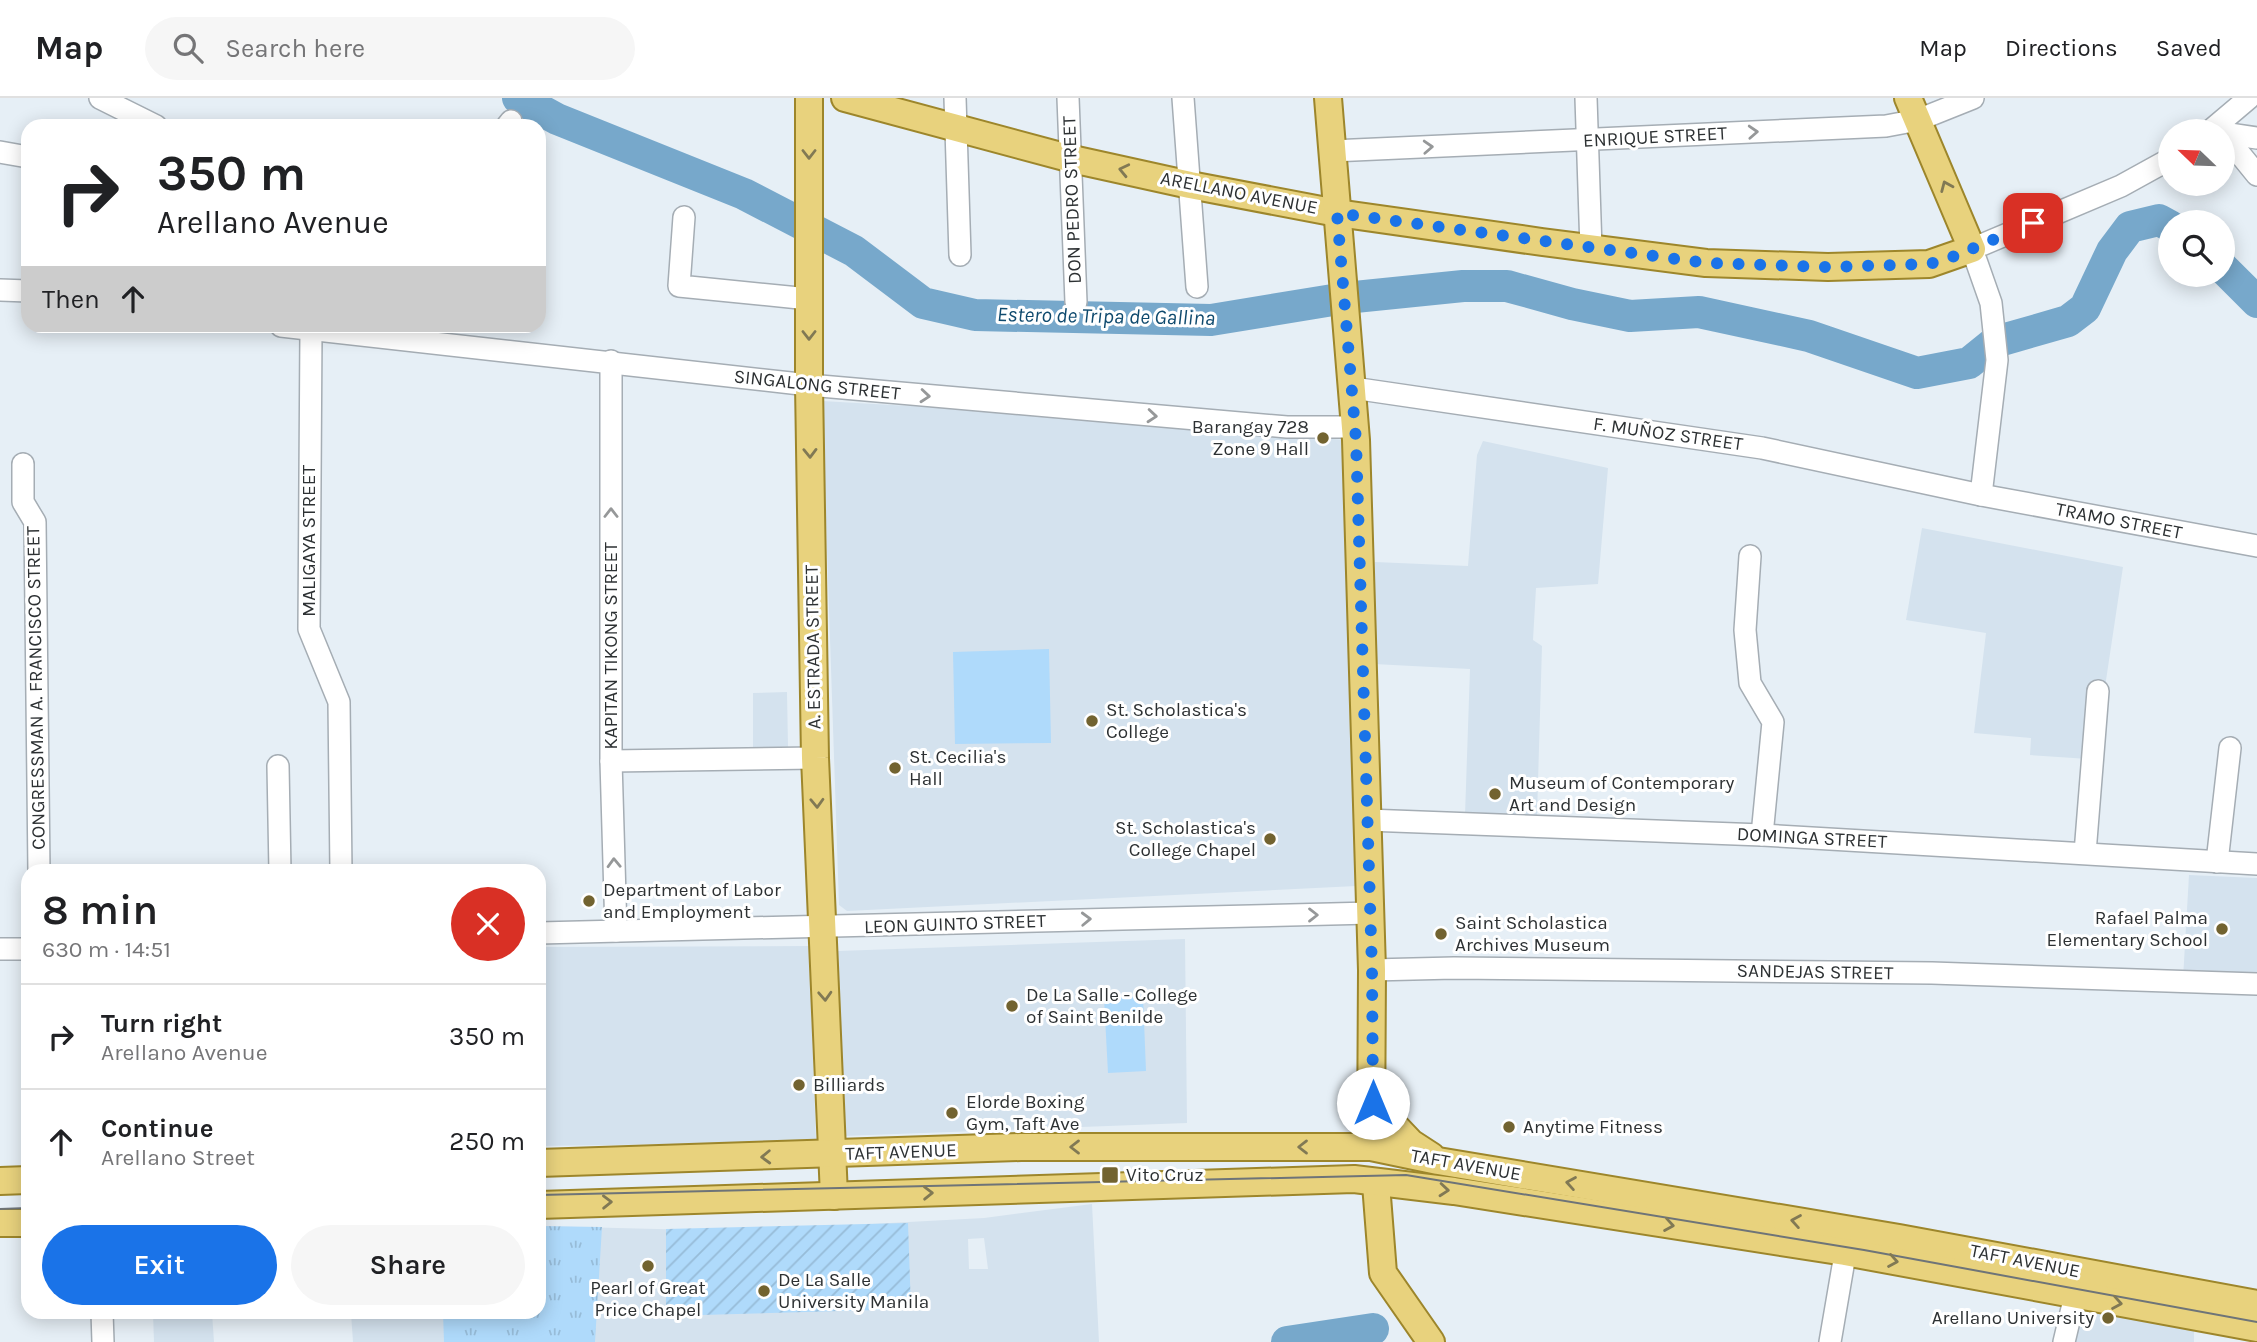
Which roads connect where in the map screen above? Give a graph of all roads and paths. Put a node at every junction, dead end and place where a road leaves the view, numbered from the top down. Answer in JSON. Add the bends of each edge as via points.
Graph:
{"nodes":[{"id":1,"x":100,"y":98,"type":"edge"},
{"id":2,"x":809,"y":98,"type":"edge"},
{"id":3,"x":845,"y":98,"type":"edge"},
{"id":4,"x":955,"y":98,"type":"edge"},
{"id":5,"x":1068,"y":98,"type":"edge"},
{"id":6,"x":1182,"y":98,"type":"edge"},
{"id":7,"x":1328,"y":98,"type":"edge"},
{"id":8,"x":1586,"y":98,"type":"edge"},
{"id":9,"x":1973,"y":98,"type":"edge"},
{"id":10,"x":2249,"y":98,"type":"edge"},
{"id":11,"x":1913,"y":109,"type":"edge"},
{"id":12,"x":142,"y":119,"type":"edge"},
{"id":13,"x":2230,"y":119,"type":"edge"},
{"id":14,"x":957,"y":126,"type":"junction"},
{"id":15,"x":2235,"y":134,"type":"edge"},
{"id":16,"x":2257,"y":138,"type":"edge"},
{"id":17,"x":1589,"y":139,"type":"junction"},
{"id":18,"x":2235,"y":150,"type":"edge"},
{"id":19,"x":1332,"y":151,"type":"junction"},
{"id":20,"x":0,"y":152,"type":"edge"},
{"id":21,"x":21,"y":156,"type":"edge"},
{"id":22,"x":1072,"y":159,"type":"junction"},
{"id":23,"x":2158,"y":166,"type":"edge"},
{"id":24,"x":2257,"y":175,"type":"edge"},
{"id":25,"x":1191,"y":185,"type":"junction"},
{"id":26,"x":1337,"y":213,"type":"junction"},
{"id":27,"x":684,"y":217,"type":"dead end"},
{"id":28,"x":1591,"y":248,"type":"junction"},
{"id":29,"x":1972,"y":249,"type":"junction"},
{"id":30,"x":960,"y":255,"type":"dead end"},
{"id":31,"x":1197,"y":287,"type":"dead end"},
{"id":32,"x":0,"y":290,"type":"edge"},
{"id":33,"x":21,"y":291,"type":"edge"},
{"id":34,"x":809,"y":299,"type":"junction"},
{"id":35,"x":1076,"y":302,"type":"dead end"},
{"id":36,"x":311,"y":333,"type":"edge"},
{"id":37,"x":416,"y":333,"type":"edge"},
{"id":38,"x":611,"y":361,"type":"junction"},
{"id":39,"x":808,"y":385,"type":"junction"},
{"id":40,"x":1353,"y":388,"type":"junction"},
{"id":41,"x":1355,"y":427,"type":"junction"},
{"id":42,"x":23,"y":464,"type":"dead end"},
{"id":43,"x":1981,"y":495,"type":"junction"},
{"id":44,"x":2257,"y":546,"type":"edge"},
{"id":45,"x":1750,"y":556,"type":"dead end"},
{"id":46,"x":2098,"y":691,"type":"dead end"},
{"id":47,"x":2230,"y":748,"type":"dead end"},
{"id":48,"x":815,"y":758,"type":"junction"},
{"id":49,"x":611,"y":761,"type":"junction"},
{"id":50,"x":278,"y":766,"type":"dead end"},
{"id":51,"x":1367,"y":820,"type":"junction"},
{"id":52,"x":1762,"y":835,"type":"junction"},
{"id":53,"x":2085,"y":853,"type":"junction"},
{"id":54,"x":2217,"y":862,"type":"junction"},
{"id":55,"x":40,"y":864,"type":"edge"},
{"id":56,"x":280,"y":864,"type":"edge"},
{"id":57,"x":341,"y":864,"type":"edge"},
{"id":58,"x":2257,"y":864,"type":"edge"},
{"id":59,"x":1371,"y":913,"type":"junction"},
{"id":60,"x":822,"y":928,"type":"junction"},
{"id":61,"x":616,"y":931,"type":"junction"},
{"id":62,"x":546,"y":933,"type":"edge"},
{"id":63,"x":0,"y":949,"type":"edge"},
{"id":64,"x":21,"y":949,"type":"edge"},
{"id":65,"x":1372,"y":970,"type":"junction"},
{"id":66,"x":2257,"y":984,"type":"edge"},
{"id":67,"x":1373,"y":1103,"type":"junction"},
{"id":68,"x":1371,"y":1147,"type":"junction"},
{"id":69,"x":834,"y":1154,"type":"junction"},
{"id":70,"x":1438,"y":1161,"type":"junction"},
{"id":71,"x":546,"y":1163,"type":"edge"},
{"id":72,"x":21,"y":1180,"type":"edge"},
{"id":73,"x":0,"y":1181,"type":"edge"},
{"id":74,"x":1376,"y":1184,"type":"junction"},
{"id":75,"x":834,"y":1196,"type":"junction"},
{"id":76,"x":546,"y":1205,"type":"edge"},
{"id":77,"x":0,"y":1223,"type":"edge"},
{"id":78,"x":21,"y":1223,"type":"edge"},
{"id":79,"x":1847,"y":1241,"type":"junction"},
{"id":80,"x":2078,"y":1284,"type":"junction"},
{"id":81,"x":2257,"y":1304,"type":"edge"},
{"id":82,"x":102,"y":1319,"type":"edge"},
{"id":83,"x":2257,"y":1328,"type":"edge"},
{"id":84,"x":103,"y":1342,"type":"edge"},
{"id":85,"x":1430,"y":1342,"type":"edge"},
{"id":86,"x":1830,"y":1342,"type":"edge"},
{"id":87,"x":2064,"y":1342,"type":"edge"}],
"edges":[{"from":1,"to":12,"type":"street"},
{"from":2,"to":34,"type":"main road","name":"A. ESTRADA STREET","one_way":true},
{"from":3,"to":14,"type":"main road","name":"ARELLANO AVENUE"},
{"from":4,"to":14,"type":"street"},
{"from":5,"to":22,"type":"street","name":"DON PEDRO STREET"},
{"from":6,"to":25,"type":"street"},
{"from":7,"to":19,"type":"main road"},
{"from":8,"to":17,"type":"street"},
{"from":9,"to":11,"type":"street","name":"ENRIQUE STREET"},
{"from":10,"to":13,"type":"street"},
{"from":17,"to":11,"type":"street","name":"ENRIQUE STREET","one_way":true,"via":[[1886,126]]},
{"from":29,"to":11,"type":"main road","one_way":true},
{"from":14,"to":22,"type":"main road","name":"ARELLANO AVENUE"},
{"from":14,"to":30,"type":"street"},
{"from":15,"to":16,"type":"street"},
{"from":19,"to":17,"type":"street","name":"ENRIQUE STREET","one_way":true},
{"from":17,"to":28,"type":"street"},
{"from":18,"to":24,"type":"street"},
{"from":19,"to":26,"type":"main road"},
{"from":20,"to":21,"type":"street"},
{"from":25,"to":22,"type":"main road","name":"ARELLANO AVENUE","one_way":true},
{"from":22,"to":35,"type":"street","name":"DON PEDRO STREET"},
{"from":23,"to":29,"type":"street","via":[[2122,186]]},
{"from":25,"to":26,"type":"main road","name":"ARELLANO AVENUE"},
{"from":25,"to":31,"type":"street"},
{"from":26,"to":28,"type":"main road","name":"ARELLANO AVENUE"},
{"from":26,"to":40,"type":"main road"},
{"from":27,"to":34,"type":"street","via":[[679,286]]},
{"from":28,"to":29,"type":"main road","name":"ARELLANO AVENUE","via":[[1706,263],[1828,267],[1929,264]]},
{"from":29,"to":43,"type":"street","via":[[1991,303],[1997,360]]},
{"from":32,"to":33,"type":"street"},
{"from":34,"to":39,"type":"main road","name":"A. ESTRADA STREET","one_way":true},
{"from":36,"to":57,"type":"street","name":"MALIGAYA STREET","via":[[309,629],[339,702]]},
{"from":37,"to":38,"type":"street","name":"SINGALONG STREET"},
{"from":38,"to":39,"type":"street","name":"SINGALONG STREET"},
{"from":49,"to":38,"type":"street","name":"KAPITAN TIKONG STREET","one_way":true},
{"from":39,"to":41,"type":"street","name":"SINGALONG STREET","one_way":true,"via":[[1287,427]]},
{"from":39,"to":48,"type":"main road","name":"A. ESTRADA STREET","one_way":true},
{"from":40,"to":41,"type":"main road"},
{"from":40,"to":43,"type":"street","name":"F. MUÑOZ STREET","via":[[1762,448]]},
{"from":41,"to":51,"type":"main road"},
{"from":42,"to":55,"type":"street","name":"CONGRESSMAN A. FRANCISCO STREET","via":[[23,502],[35,522]]},
{"from":43,"to":44,"type":"street","name":"TRAMO STREET"},
{"from":45,"to":52,"type":"street","via":[[1745,630],[1750,683],[1773,722]]},
{"from":46,"to":53,"type":"street"},
{"from":47,"to":54,"type":"street"},
{"from":48,"to":49,"type":"street"},
{"from":48,"to":60,"type":"main road","name":"A. ESTRADA STREET","one_way":true},
{"from":61,"to":49,"type":"street","name":"KAPITAN TIKONG STREET","one_way":true},
{"from":50,"to":56,"type":"street"},
{"from":51,"to":52,"type":"street","name":"DOMINGA STREET"},
{"from":51,"to":59,"type":"main road"},
{"from":52,"to":53,"type":"street","name":"DOMINGA STREET"},
{"from":53,"to":54,"type":"street","name":"DOMINGA STREET"},
{"from":54,"to":58,"type":"street","name":"DOMINGA STREET"},
{"from":60,"to":59,"type":"street","name":"LEON GUINTO STREET","one_way":true},
{"from":59,"to":65,"type":"main road"},
{"from":60,"to":61,"type":"street","name":"LEON GUINTO STREET"},
{"from":60,"to":69,"type":"main road","name":"A. ESTRADA STREET","one_way":true},
{"from":61,"to":62,"type":"street","name":"LEON GUINTO STREET"},
{"from":63,"to":64,"type":"street"},
{"from":65,"to":66,"type":"street","name":"SANDEJAS STREET","via":[[1932,973]]},
{"from":65,"to":67,"type":"main road"},
{"from":67,"to":68,"type":"main road"},
{"from":67,"to":70,"type":"main road","via":[[1411,1143]]},
{"from":68,"to":69,"type":"main road","name":"TAFT AVENUE","one_way":true,"via":[[1021,1147]]},
{"from":68,"to":70,"type":"main road","name":"TAFT AVENUE"},
{"from":69,"to":71,"type":"main road","name":"TAFT AVENUE","one_way":true},
{"from":69,"to":75,"type":"main road","name":"A. ESTRADA STREET"},
{"from":79,"to":70,"type":"main road","name":"TAFT AVENUE","one_way":true},
{"from":72,"to":73,"type":"main road"},
{"from":75,"to":74,"type":"main road","name":"TAFT AVENUE","one_way":true,"via":[[1354,1179]]},
{"from":74,"to":79,"type":"main road","name":"TAFT AVENUE","one_way":true},
{"from":74,"to":85,"type":"main road","via":[[1383,1273]]},
{"from":76,"to":75,"type":"main road","name":"TAFT AVENUE","one_way":true},
{"from":77,"to":78,"type":"main road"},
{"from":79,"to":80,"type":"main road","name":"TAFT AVENUE"},
{"from":79,"to":86,"type":"street"},
{"from":80,"to":81,"type":"main road","name":"TAFT AVENUE"},
{"from":80,"to":83,"type":"main road","name":"TAFT AVENUE","one_way":true},
{"from":80,"to":87,"type":"street"},
{"from":82,"to":84,"type":"street"}]}
